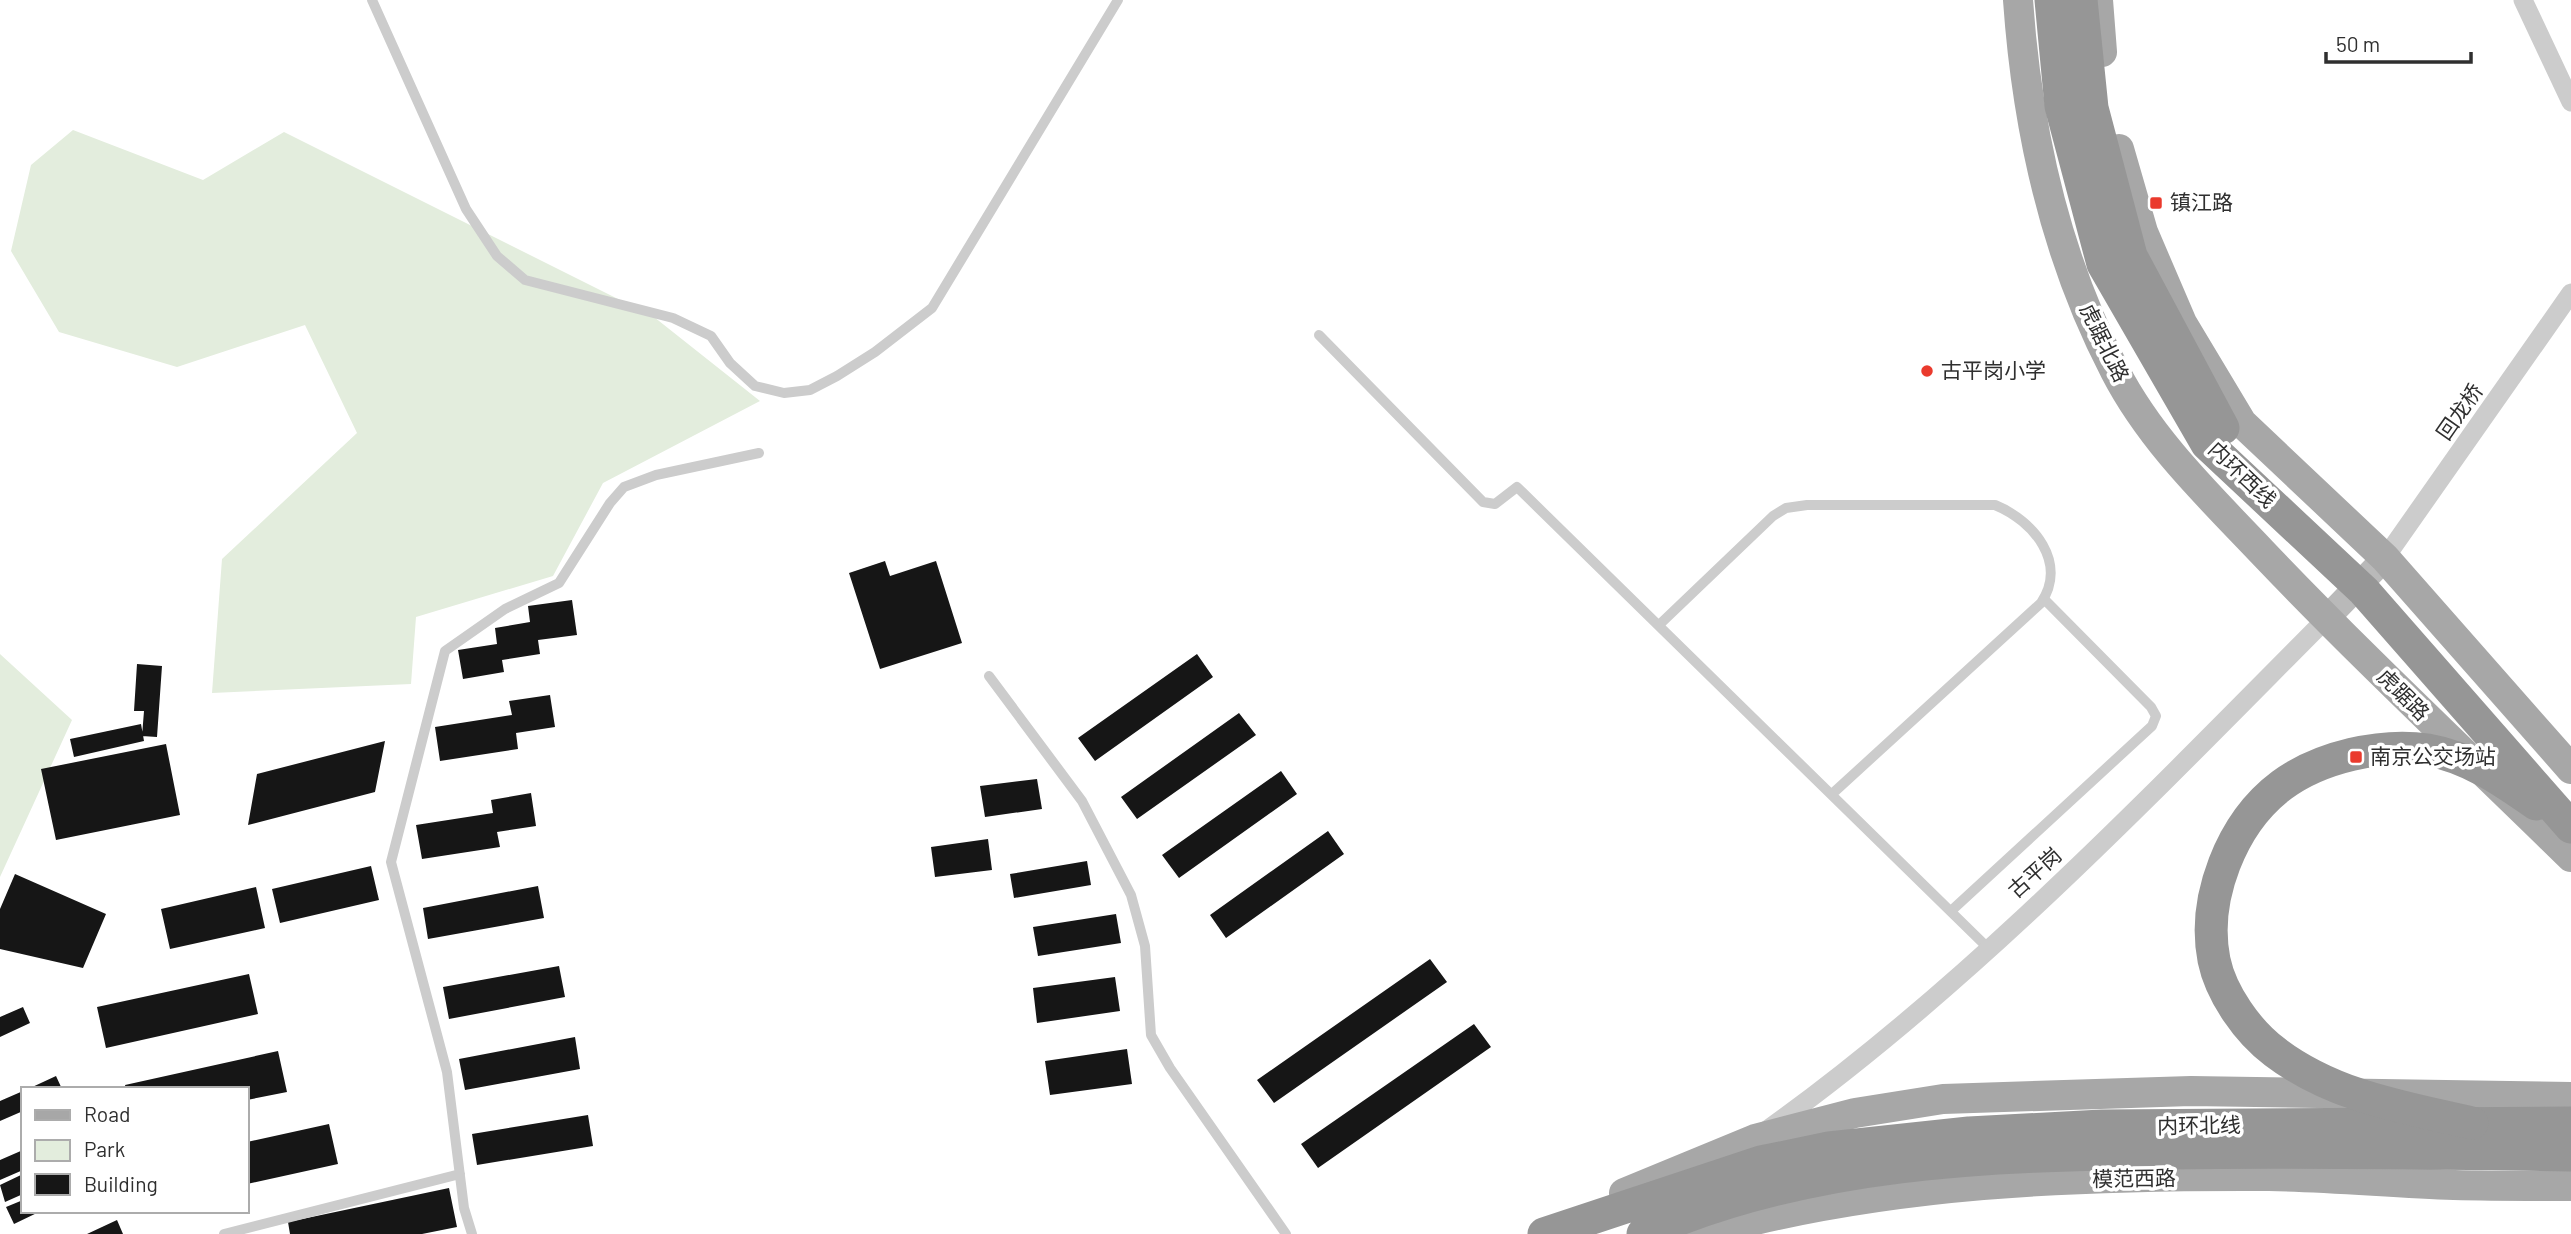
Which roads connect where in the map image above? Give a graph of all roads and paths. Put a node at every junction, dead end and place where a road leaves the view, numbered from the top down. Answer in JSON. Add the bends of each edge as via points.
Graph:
{"nodes":[{"id":1,"x":372,"y":0,"type":"edge"},
{"id":2,"x":1118,"y":0,"type":"edge"},
{"id":3,"x":2018,"y":0,"type":"edge"},
{"id":4,"x":2050,"y":0,"type":"edge"},
{"id":5,"x":2081,"y":0,"type":"edge"},
{"id":6,"x":2098,"y":0,"type":"edge"},
{"id":7,"x":2523,"y":0,"type":"edge"},
{"id":8,"x":2571,"y":102,"type":"edge"},
{"id":9,"x":2571,"y":293,"type":"edge"},
{"id":10,"x":1319,"y":335,"type":"dead end"},
{"id":11,"x":759,"y":453,"type":"dead end"},
{"id":12,"x":2385,"y":558,"type":"junction"},
{"id":13,"x":2044,"y":599,"type":"junction"},
{"id":14,"x":2326,"y":620,"type":"junction"},
{"id":15,"x":1659,"y":625,"type":"junction"},
{"id":16,"x":989,"y":676,"type":"dead end"},
{"id":17,"x":2571,"y":769,"type":"edge"},
{"id":18,"x":1832,"y":794,"type":"junction"},
{"id":19,"x":2571,"y":795,"type":"edge"},
{"id":20,"x":2571,"y":829,"type":"edge"},
{"id":21,"x":2571,"y":857,"type":"edge"},
{"id":22,"x":1951,"y":911,"type":"junction"},
{"id":23,"x":1987,"y":947,"type":"junction"},
{"id":24,"x":2566,"y":1101,"type":"edge"},
{"id":25,"x":2472,"y":1123,"type":"junction"},
{"id":26,"x":1755,"y":1139,"type":"junction"},
{"id":27,"x":2571,"y":1155,"type":"edge"},
{"id":28,"x":460,"y":1174,"type":"junction"},
{"id":29,"x":2571,"y":1186,"type":"edge"},
{"id":30,"x":224,"y":1234,"type":"edge"},
{"id":31,"x":472,"y":1234,"type":"edge"},
{"id":32,"x":1286,"y":1234,"type":"edge"},
{"id":33,"x":1536,"y":1234,"type":"edge"},
{"id":34,"x":1544,"y":1234,"type":"edge"},
{"id":35,"x":1643,"y":1234,"type":"edge"},
{"id":36,"x":1701,"y":1234,"type":"edge"}],
"edges":[{"from":1,"to":2,"type":"lane","via":[[466,209],[497,256],[526,280],[673,318],[711,336],[730,363],[755,386],[784,393],[810,390],[837,376],[932,308]]},
{"from":3,"to":14,"type":"main road","name":"虎踞北路","via":[[2041,174],[2073,278],[2116,373],[2174,460]]},
{"from":4,"to":20,"type":"highway","name":"内环西线","bridge":true,"via":[[2061,106],[2103,264],[2207,443],[2364,591]]},
{"from":5,"to":19,"type":"highway","name":"内环西线","bridge":true,"via":[[2092,108],[2132,256],[2226,434],[2376,576]]},
{"from":6,"to":12,"type":"main road","via":[[2106,102],[2143,232],[2182,323],[2242,424]]},
{"from":7,"to":8,"type":"street"},
{"from":9,"to":12,"type":"street","name":"回龙桥"},
{"from":10,"to":15,"type":"lane","via":[[1483,502],[1495,504],[1517,487]]},
{"from":11,"to":28,"type":"lane","via":[[624,486],[559,583],[505,610],[445,650],[391,862],[447,1072]]},
{"from":12,"to":14,"type":"main road"},
{"from":12,"to":17,"type":"main road"},
{"from":13,"to":15,"type":"lane","via":[[2051,588],[2052,565],[2046,551],[2011,512],[1995,505],[1807,505],[1786,508],[1773,516]]},
{"from":13,"to":18,"type":"lane"},
{"from":13,"to":22,"type":"lane","via":[[2156,716],[2152,726]]},
{"from":14,"to":21,"type":"main road","name":"虎踞路"},
{"from":14,"to":23,"type":"street","name":"古平岗","via":[[2104,842]]},
{"from":15,"to":18,"type":"lane"},
{"from":16,"to":32,"type":"lane","via":[[1082,801],[1118,866],[1145,946],[1151,1035]]},
{"from":18,"to":22,"type":"lane"},
{"from":20,"to":25,"type":"highway","bridge":true,"via":[[2487,771],[2458,757],[2427,750],[2387,750],[2314,766],[2281,786],[2233,842],[2223,867],[2213,923],[2214,961],[2251,1031],[2273,1051],[2331,1087]]},
{"from":22,"to":23,"type":"lane"},
{"from":23,"to":26,"type":"street","name":"古平岗","via":[[1830,1085]]},
{"from":24,"to":25,"type":"highway","name":"内环北线"},
{"from":24,"to":26,"type":"main road","via":[[2191,1091],[1943,1099],[1855,1113]]},
{"from":25,"to":34,"type":"highway","name":"内环北线","bridge":true,"via":[[2102,1126],[1969,1133],[1829,1148],[1761,1162]]},
{"from":26,"to":33,"type":"main road"},
{"from":27,"to":35,"type":"highway","name":"内环北线","via":[[2048,1154],[1882,1167],[1777,1188]]},
{"from":28,"to":30,"type":"lane"},
{"from":28,"to":31,"type":"lane"},
{"from":29,"to":36,"type":"main road","name":"模范西路","via":[[2270,1176],[2051,1180],[1852,1199]]}]}
